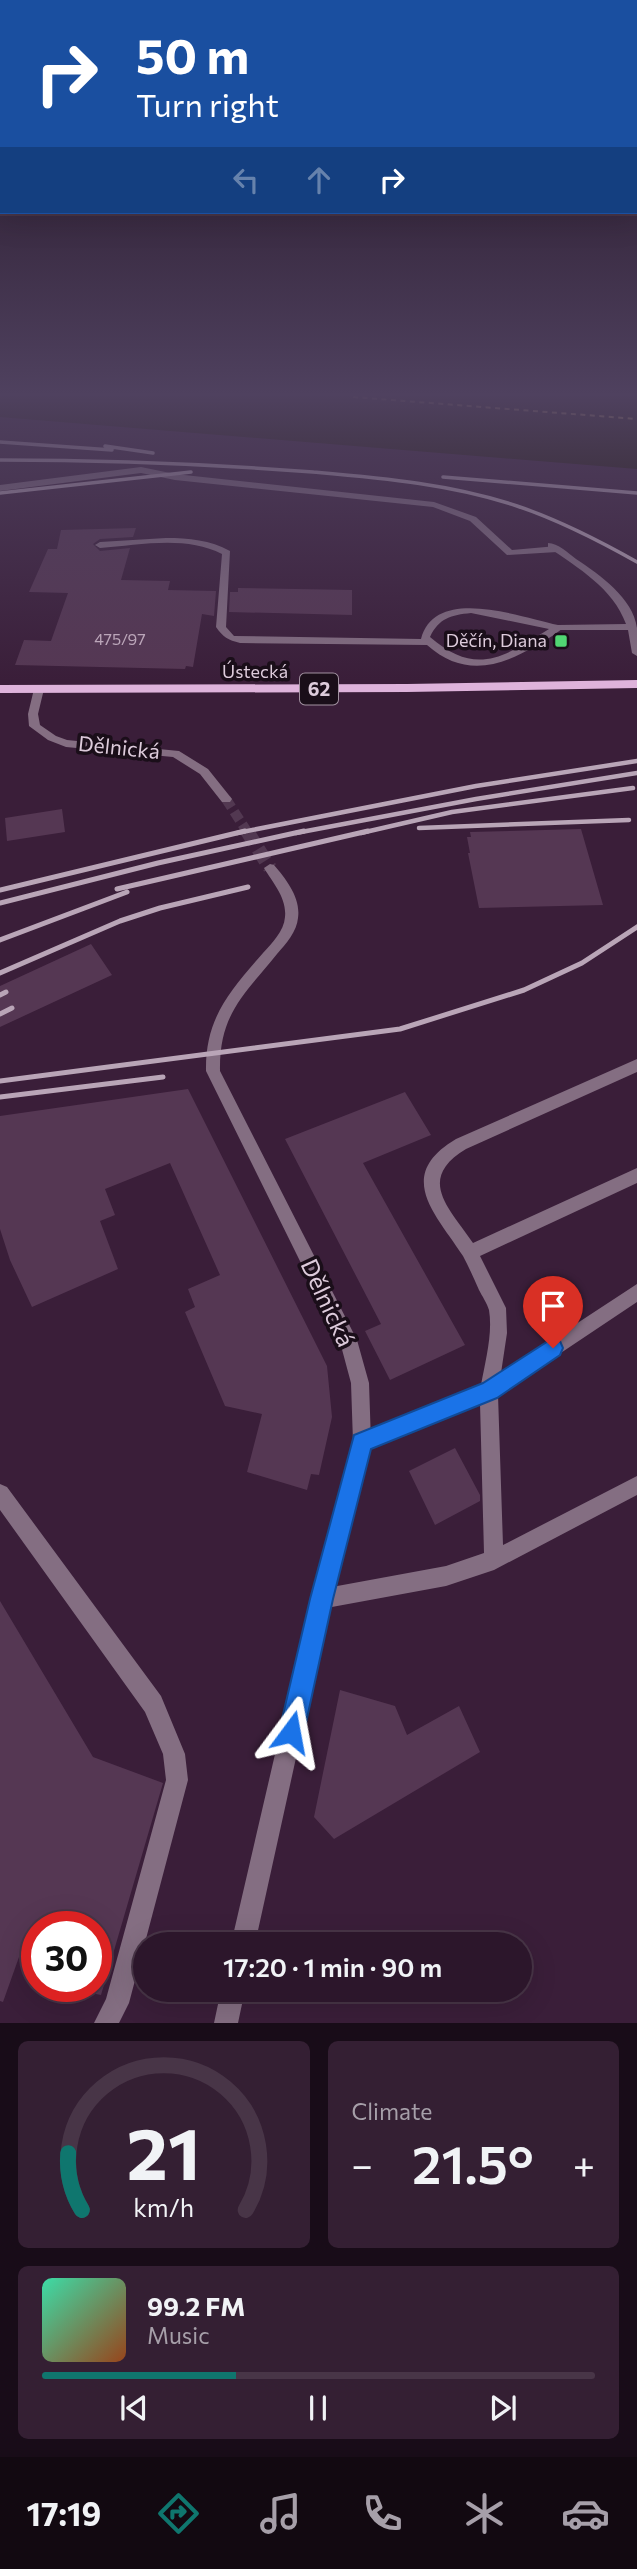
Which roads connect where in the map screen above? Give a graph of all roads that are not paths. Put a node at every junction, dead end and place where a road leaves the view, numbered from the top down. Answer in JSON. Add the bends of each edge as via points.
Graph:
{"nodes":[{"id":1,"x":308,"y":491,"type":"edge"},
{"id":2,"x":100,"y":545,"type":"dead end"},
{"id":3,"x":635,"y":627,"type":"junction"},
{"id":4,"x":558,"y":628,"type":"junction"},
{"id":5,"x":429,"y":642,"type":"junction"},
{"id":6,"x":637,"y":653,"type":"edge"},
{"id":7,"x":637,"y":684,"type":"edge"},
{"id":8,"x":0,"y":689,"type":"edge"},
{"id":9,"x":39,"y":689,"type":"junction"},
{"id":10,"x":226,"y":799,"type":"tunnel mouth"},
{"id":11,"x":270,"y":867,"type":"tunnel mouth"},
{"id":12,"x":637,"y":1065,"type":"edge"},
{"id":13,"x":637,"y":1175,"type":"edge"},
{"id":14,"x":470,"y":1253,"type":"junction"},
{"id":15,"x":637,"y":1292,"type":"edge"},
{"id":16,"x":489,"y":1391,"type":"junction"},
{"id":17,"x":362,"y":1442,"type":"junction"},
{"id":18,"x":637,"y":1485,"type":"edge"},
{"id":19,"x":0,"y":1494,"type":"edge"},
{"id":20,"x":494,"y":1560,"type":"junction"},
{"id":21,"x":321,"y":1599,"type":"junction"},
{"id":22,"x":246,"y":1932,"type":"edge"},
{"id":23,"x":230,"y":2002,"type":"edge"},
{"id":24,"x":106,"y":2023,"type":"edge"},
{"id":25,"x":226,"y":2023,"type":"edge"}],
"edges":[{"from":1,"to":3,"type":"street","via":[[434,505],[472,519],[510,553],[554,547],[614,593]]},
{"from":2,"to":5,"type":"street","via":[[196,542],[219,547],[227,553],[221,627],[231,638]]},
{"from":3,"to":4,"type":"street"},
{"from":3,"to":6,"type":"street"},
{"from":4,"to":5,"type":"street","via":[[492,663],[474,665],[438,653]]},
{"from":4,"to":5,"type":"street","via":[[493,612],[445,612],[430,625],[425,638]]},
{"from":7,"to":9,"type":"main road","name":"Ústecká","number":"62"},
{"from":8,"to":9,"type":"main road","name":"Ústecká","number":"62"},
{"from":9,"to":10,"type":"street","name":"Dělnická","via":[[33,714],[36,726],[52,738],[175,754],[201,766]]},
{"from":11,"to":17,"type":"street","name":"Dělnická","via":[[283,886],[292,917],[214,1031],[213,1071],[348,1340],[360,1383]]},
{"from":12,"to":14,"type":"street","via":[[446,1153],[431,1180],[433,1199]]},
{"from":13,"to":14,"type":"street"},
{"from":14,"to":16,"type":"street","via":[[497,1308]]},
{"from":15,"to":16,"type":"street"},
{"from":16,"to":17,"type":"street"},
{"from":16,"to":20,"type":"street"},
{"from":17,"to":21,"type":"street","name":"Dělnická"},
{"from":18,"to":20,"type":"street"},
{"from":19,"to":24,"type":"street","via":[[153,1704],[174,1754],[177,1780],[117,2003]]},
{"from":20,"to":21,"type":"street","via":[[446,1576]]},
{"from":21,"to":22,"type":"street","name":"Dělnická"},
{"from":23,"to":25,"type":"street"}]}
